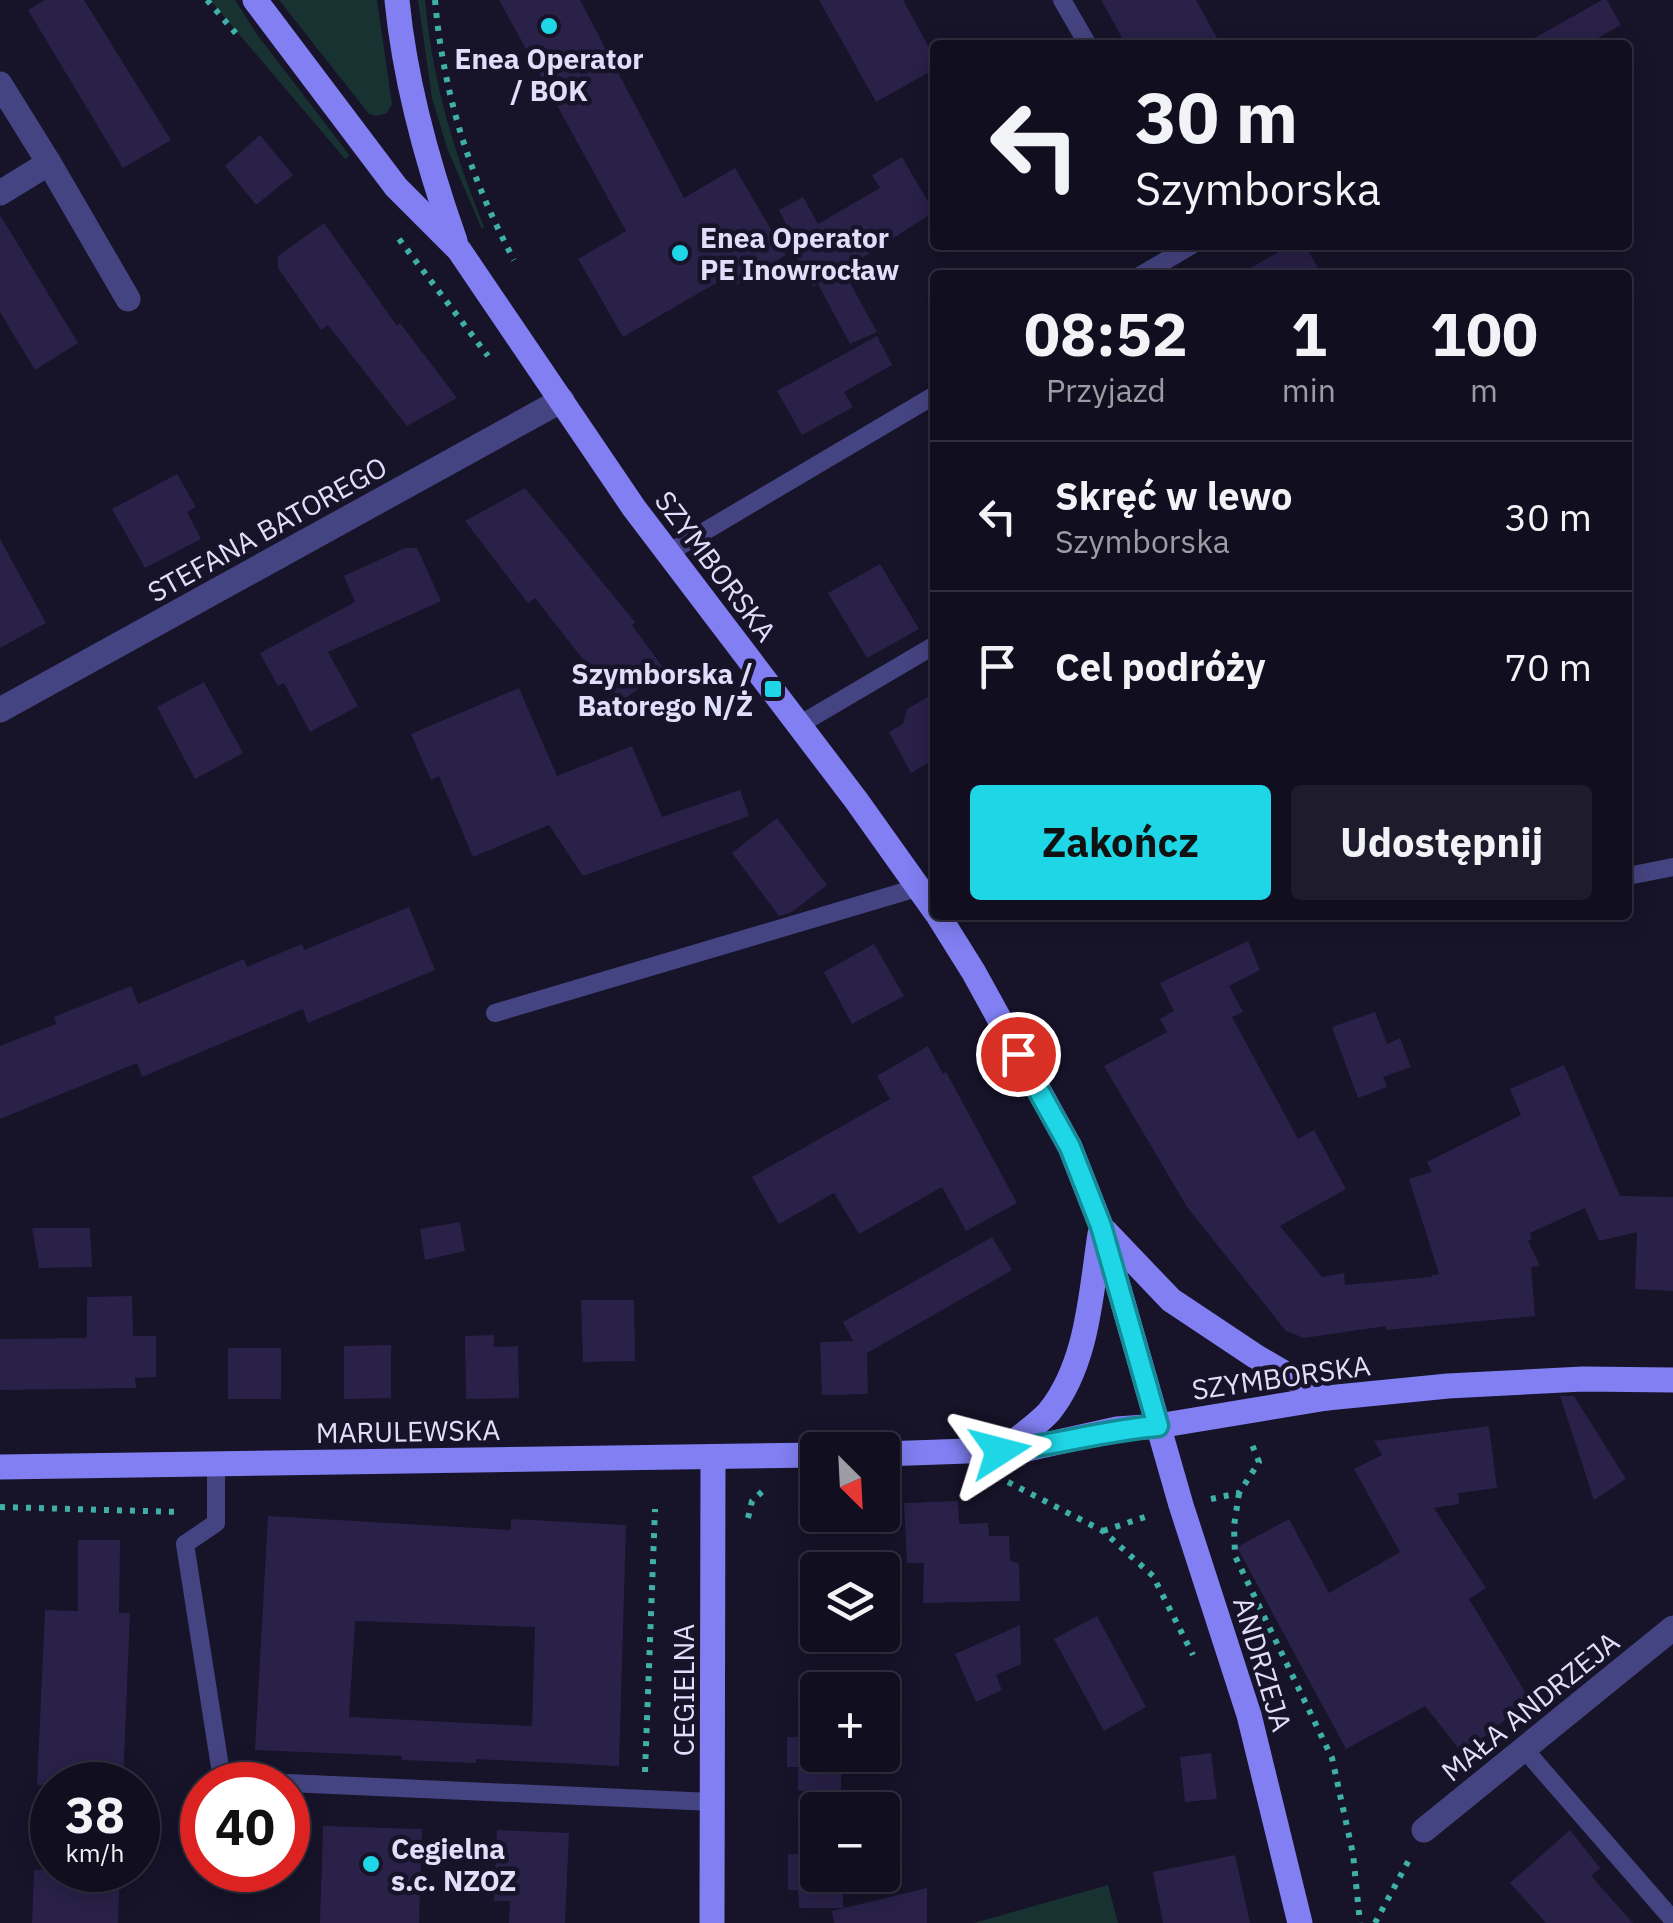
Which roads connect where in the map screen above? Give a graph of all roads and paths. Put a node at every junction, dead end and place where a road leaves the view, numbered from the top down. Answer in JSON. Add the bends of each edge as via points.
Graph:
{"nodes":[{"id":1,"x":255,"y":0,"type":"edge"},
{"id":2,"x":396,"y":0,"type":"edge"},
{"id":3,"x":435,"y":0,"type":"edge"},
{"id":4,"x":1062,"y":0,"type":"edge"},
{"id":5,"x":1085,"y":40,"type":"edge"},
{"id":6,"x":0,"y":84,"type":"edge"},
{"id":7,"x":49,"y":163,"type":"junction"},
{"id":8,"x":0,"y":193,"type":"edge"},
{"id":9,"x":458,"y":250,"type":"junction"},
{"id":10,"x":1184,"y":250,"type":"edge"},
{"id":11,"x":514,"y":260,"type":"dead end"},
{"id":12,"x":1150,"y":270,"type":"edge"},
{"id":13,"x":128,"y":300,"type":"dead end"},
{"id":14,"x":930,"y":398,"type":"edge"},
{"id":15,"x":562,"y":400,"type":"junction"},
{"id":16,"x":668,"y":553,"type":"junction"},
{"id":17,"x":930,"y":648,"type":"edge"},
{"id":18,"x":0,"y":710,"type":"edge"},
{"id":19,"x":800,"y":725,"type":"junction"},
{"id":20,"x":1673,"y":867,"type":"edge"},
{"id":21,"x":1632,"y":875,"type":"edge"},
{"id":22,"x":920,"y":887,"type":"junction"},
{"id":23,"x":930,"y":903,"type":"edge"},
{"id":24,"x":940,"y":920,"type":"edge"},
{"id":25,"x":495,"y":1013,"type":"dead end"},
{"id":26,"x":1101,"y":1226,"type":"junction"},
{"id":27,"x":1673,"y":1380,"type":"edge"},
{"id":28,"x":1327,"y":1398,"type":"junction"},
{"id":29,"x":1238,"y":1413,"type":"junction"},
{"id":30,"x":1158,"y":1426,"type":"junction"},
{"id":31,"x":1000,"y":1451,"type":"junction"},
{"id":32,"x":900,"y":1454,"type":"edge"},
{"id":33,"x":800,"y":1456,"type":"edge"},
{"id":34,"x":713,"y":1458,"type":"junction"},
{"id":35,"x":216,"y":1464,"type":"junction"},
{"id":36,"x":0,"y":1466,"type":"edge"},
{"id":37,"x":772,"y":1486,"type":"dead end"},
{"id":38,"x":1240,"y":1493,"type":"junction"},
{"id":39,"x":1180,"y":1505,"type":"junction"},
{"id":40,"x":0,"y":1507,"type":"edge"},
{"id":41,"x":654,"y":1509,"type":"dead end"},
{"id":42,"x":216,"y":1514,"type":"junction"},
{"id":43,"x":747,"y":1530,"type":"dead end"},
{"id":44,"x":1103,"y":1530,"type":"junction"},
{"id":45,"x":1673,"y":1628,"type":"edge"},
{"id":46,"x":1194,"y":1657,"type":"dead end"},
{"id":47,"x":1525,"y":1750,"type":"junction"},
{"id":48,"x":644,"y":1778,"type":"dead end"},
{"id":49,"x":712,"y":1802,"type":"junction"},
{"id":50,"x":1424,"y":1830,"type":"joint"},
{"id":51,"x":1673,"y":1920,"type":"edge"},
{"id":52,"x":712,"y":1923,"type":"edge"},
{"id":53,"x":1300,"y":1923,"type":"edge"},
{"id":54,"x":1360,"y":1923,"type":"edge"},
{"id":55,"x":1375,"y":1923,"type":"edge"}],
"edges":[{"from":1,"to":9,"type":"street","name":"SZYMBORSKA","via":[[396,187]]},
{"from":2,"to":9,"type":"street","name":"SZYMBORSKA","via":[[423,142]]},
{"from":3,"to":11,"type":"path","via":[[462,141],[486,209]]},
{"from":4,"to":5,"type":"lane"},
{"from":6,"to":7,"type":"street"},
{"from":7,"to":8,"type":"street"},
{"from":7,"to":13,"type":"street"},
{"from":9,"to":15,"type":"street","name":"SZYMBORSKA"},
{"from":10,"to":12,"type":"lane"},
{"from":14,"to":16,"type":"lane"},
{"from":15,"to":16,"type":"street","name":"SZYMBORSKA"},
{"from":15,"to":18,"type":"street","name":"STEFANA BATOREGO"},
{"from":16,"to":19,"type":"street","name":"SZYMBORSKA"},
{"from":17,"to":19,"type":"lane"},
{"from":19,"to":22,"type":"street","name":"SZYMBORSKA"},
{"from":20,"to":21,"type":"lane"},
{"from":22,"to":23,"type":"street","name":"SZYMBORSKA"},
{"from":22,"to":25,"type":"lane"},
{"from":24,"to":26,"type":"street","name":"SZYMBORSKA","via":[[1070,1147]]},
{"from":26,"to":28,"type":"street","via":[[1171,1300]]},
{"from":26,"to":30,"type":"street","name":"SZYMBORSKA"},
{"from":26,"to":31,"type":"street","via":[[1073,1369],[1050,1410]]},
{"from":27,"to":28,"type":"street","name":"SZYMBORSKA","via":[[1448,1386]]},
{"from":28,"to":29,"type":"street","name":"SZYMBORSKA"},
{"from":29,"to":30,"type":"street","name":"SZYMBORSKA"},
{"from":29,"to":38,"type":"path","via":[[1260,1462]]},
{"from":30,"to":31,"type":"street"},
{"from":30,"to":39,"type":"street","name":"ANDRZEJA"},
{"from":31,"to":32,"type":"street"},
{"from":31,"to":44,"type":"path","via":[[1004,1480]]},
{"from":33,"to":34,"type":"street","name":"MARULEWSKA"},
{"from":34,"to":35,"type":"street","name":"MARULEWSKA"},
{"from":34,"to":49,"type":"street","name":"CEGIELNA"},
{"from":35,"to":36,"type":"street","name":"MARULEWSKA"},
{"from":35,"to":42,"type":"lane"},
{"from":37,"to":43,"type":"path","via":[[752,1501]]},
{"from":38,"to":39,"type":"path"},
{"from":38,"to":54,"type":"path","via":[[1235,1556],[1332,1758]]},
{"from":39,"to":44,"type":"path"},
{"from":39,"to":53,"type":"street","name":"ANDRZEJA","via":[[1249,1715]]},
{"from":40,"to":42,"type":"path"},
{"from":41,"to":48,"type":"path"},
{"from":42,"to":49,"type":"lane","via":[[210,1530],[185,1544],[222,1780]]},
{"from":44,"to":46,"type":"path","via":[[1154,1576]]},
{"from":45,"to":47,"type":"street","name":"MAŁA ANDRZEJA"},
{"from":47,"to":50,"type":"street","name":"MAŁA ANDRZEJA"},
{"from":47,"to":51,"type":"lane"},
{"from":49,"to":52,"type":"street","name":"CEGIELNA"},
{"from":50,"to":55,"type":"path"}]}
